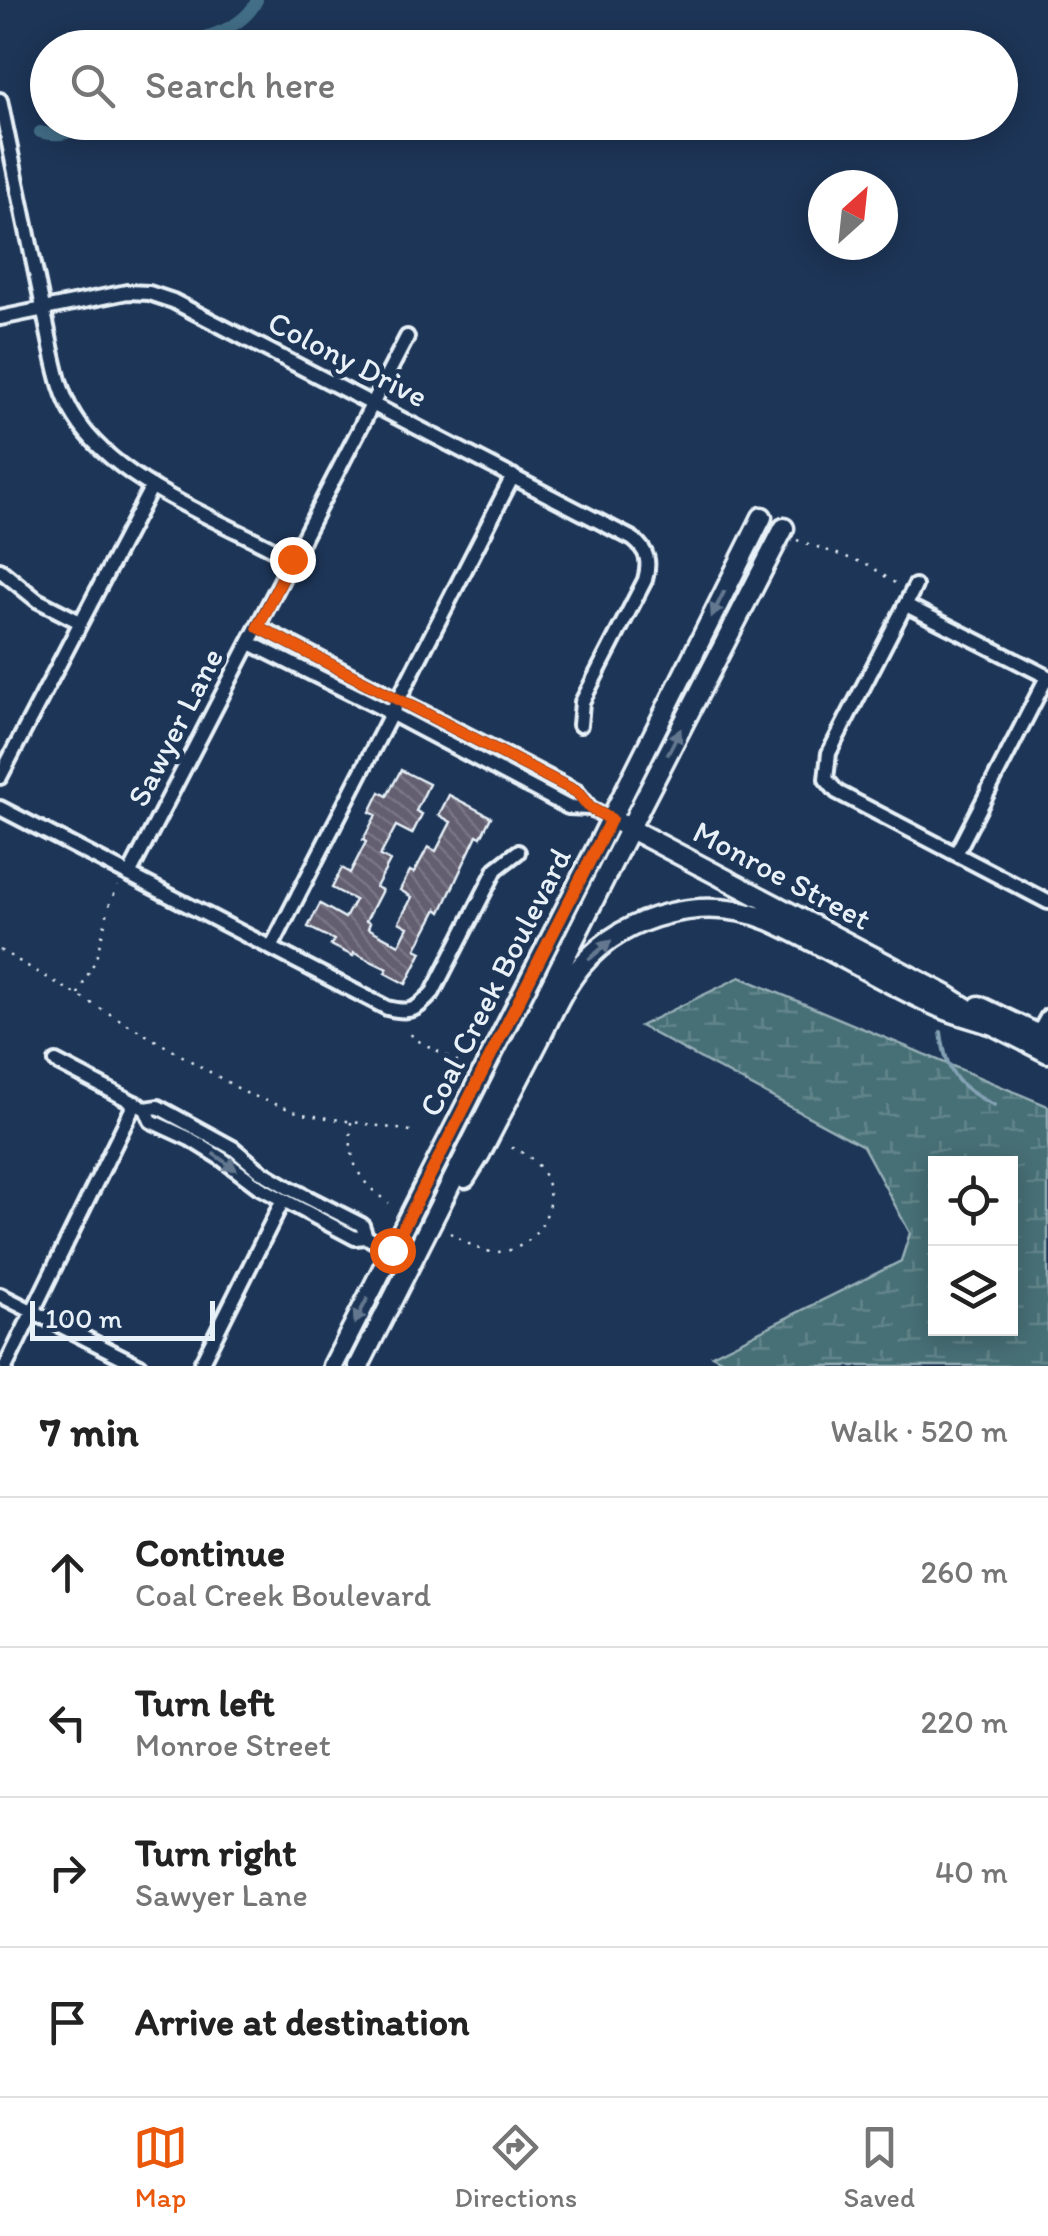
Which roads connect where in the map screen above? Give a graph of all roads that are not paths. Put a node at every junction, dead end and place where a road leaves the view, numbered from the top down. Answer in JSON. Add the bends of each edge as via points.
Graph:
{"nodes":[{"id":1,"x":0,"y":100,"type":"edge"},
{"id":2,"x":43,"y":309,"type":"junction"},
{"id":3,"x":0,"y":318,"type":"edge"},
{"id":4,"x":407,"y":337,"type":"dead end"},
{"id":5,"x":373,"y":402,"type":"junction"},
{"id":6,"x":513,"y":476,"type":"junction"},
{"id":7,"x":152,"y":486,"type":"junction"},
{"id":8,"x":762,"y":517,"type":"dead end"},
{"id":9,"x":791,"y":534,"type":"road end"},
{"id":10,"x":292,"y":559,"type":"junction"},
{"id":11,"x":0,"y":570,"type":"edge"},
{"id":12,"x":915,"y":586,"type":"dead end"},
{"id":13,"x":906,"y":605,"type":"junction"},
{"id":14,"x":80,"y":622,"type":"junction"},
{"id":15,"x":258,"y":627,"type":"junction"},
{"id":16,"x":250,"y":643,"type":"junction"},
{"id":17,"x":1047,"y":677,"type":"edge"},
{"id":18,"x":398,"y":698,"type":"junction"},
{"id":19,"x":391,"y":714,"type":"junction"},
{"id":20,"x":580,"y":725,"type":"dead end"},
{"id":21,"x":0,"y":777,"type":"edge"},
{"id":22,"x":0,"y":808,"type":"edge"},
{"id":23,"x":590,"y":808,"type":"junction"},
{"id":24,"x":611,"y":819,"type":"junction"},
{"id":25,"x":629,"y":829,"type":"junction"},
{"id":26,"x":518,"y":852,"type":"dead end"},
{"id":27,"x":956,"y":854,"type":"junction"},
{"id":28,"x":125,"y":878,"type":"junction"},
{"id":29,"x":1048,"y":902,"type":"edge"},
{"id":30,"x":271,"y":948,"type":"junction"},
{"id":31,"x":946,"y":995,"type":"junction"},
{"id":32,"x":1048,"y":1016,"type":"edge"},
{"id":33,"x":992,"y":1025,"type":"junction"},
{"id":34,"x":1043,"y":1036,"type":"edge"},
{"id":35,"x":1048,"y":1053,"type":"edge"},
{"id":36,"x":56,"y":1062,"type":"dead end"},
{"id":37,"x":140,"y":1106,"type":"junction"},
{"id":38,"x":282,"y":1200,"type":"junction"},
{"id":39,"x":366,"y":1237,"type":"junction"},
{"id":40,"x":423,"y":1241,"type":"junction"},
{"id":41,"x":392,"y":1250,"type":"junction"},
{"id":42,"x":412,"y":1261,"type":"junction"},
{"id":43,"x":0,"y":1295,"type":"edge"},
{"id":44,"x":34,"y":1312,"type":"junction"},
{"id":45,"x":6,"y":1366,"type":"edge"},
{"id":46,"x":140,"y":1366,"type":"edge"},
{"id":47,"x":200,"y":1366,"type":"edge"},
{"id":48,"x":333,"y":1366,"type":"edge"},
{"id":49,"x":359,"y":1366,"type":"edge"}],
"edges":[{"from":1,"to":2,"type":"street"},
{"from":2,"to":3,"type":"street","name":"Colony Drive"},
{"from":2,"to":5,"type":"street","name":"Colony Drive","via":[[127,292],[174,300]]},
{"from":2,"to":7,"type":"street","via":[[74,416],[120,467]]},
{"from":4,"to":5,"type":"street","name":"Sawyer Lane"},
{"from":5,"to":6,"type":"street","name":"Colony Drive"},
{"from":5,"to":10,"type":"street","name":"Sawyer Lane"},
{"from":6,"to":18,"type":"street"},
{"from":6,"to":20,"type":"street","name":"Colony Drive","via":[[634,539],[648,556],[645,580],[582,702]]},
{"from":7,"to":10,"type":"street"},
{"from":7,"to":14,"type":"street"},
{"from":8,"to":24,"type":"main road","name":"Coal Creek Boulevard","one_way":true},
{"from":25,"to":9,"type":"main road","name":"Coal Creek Boulevard","one_way":true},
{"from":10,"to":15,"type":"street","name":"Sawyer Lane"},
{"from":11,"to":14,"type":"street"},
{"from":12,"to":13,"type":"street"},
{"from":13,"to":17,"type":"street"},
{"from":13,"to":27,"type":"street","via":[[829,753],[826,778],[836,792]]},
{"from":14,"to":21,"type":"street"},
{"from":15,"to":16,"type":"street","name":"Sawyer Lane"},
{"from":15,"to":18,"type":"street","name":"Monroe Street"},
{"from":16,"to":19,"type":"street","name":"Monroe Street"},
{"from":16,"to":28,"type":"street","name":"Sawyer Lane"},
{"from":17,"to":27,"type":"street"},
{"from":18,"to":19,"type":"street"},
{"from":18,"to":23,"type":"street","name":"Monroe Street","via":[[577,792]]},
{"from":19,"to":23,"type":"street","name":"Monroe Street","via":[[568,807]]},
{"from":19,"to":30,"type":"street"},
{"from":22,"to":28,"type":"street"},
{"from":23,"to":24,"type":"street","name":"Monroe Street"},
{"from":24,"to":25,"type":"main road","name":"Monroe Street"},
{"from":24,"to":41,"type":"main road","name":"Coal Creek Boulevard"},
{"from":25,"to":31,"type":"main road","name":"Monroe Street"},
{"from":25,"to":40,"type":"main road","name":"Coal Creek Boulevard"},
{"from":26,"to":30,"type":"street","via":[[496,870],[432,992],[410,1011],[387,1008]]},
{"from":27,"to":29,"type":"street"},
{"from":28,"to":30,"type":"street"},
{"from":31,"to":33,"type":"main road","name":"Monroe Street"},
{"from":31,"to":34,"type":"main road","name":"Monroe Street"},
{"from":32,"to":34,"type":"street"},
{"from":33,"to":35,"type":"main road","name":"Monroe Street"},
{"from":40,"to":33,"type":"main road","one_way":true,"via":[[480,1154],[582,965],[605,944],[659,915],[697,909],[767,920],[944,1010]]},
{"from":36,"to":37,"type":"street"},
{"from":37,"to":38,"type":"street","one_way":true,"via":[[152,1121]]},
{"from":37,"to":39,"type":"street","via":[[158,1107],[233,1148],[274,1179],[362,1225]]},
{"from":37,"to":44,"type":"street"},
{"from":38,"to":39,"type":"street","via":[[355,1238]]},
{"from":38,"to":47,"type":"street"},
{"from":39,"to":41,"type":"street"},
{"from":40,"to":42,"type":"main road","name":"Coal Creek Boulevard"},
{"from":41,"to":42,"type":"street"},
{"from":41,"to":48,"type":"main road","name":"Coal Creek Boulevard","one_way":true},
{"from":42,"to":49,"type":"main road","name":"Coal Creek Boulevard"},
{"from":43,"to":44,"type":"street"},
{"from":44,"to":45,"type":"street"},
{"from":44,"to":46,"type":"street"}]}
